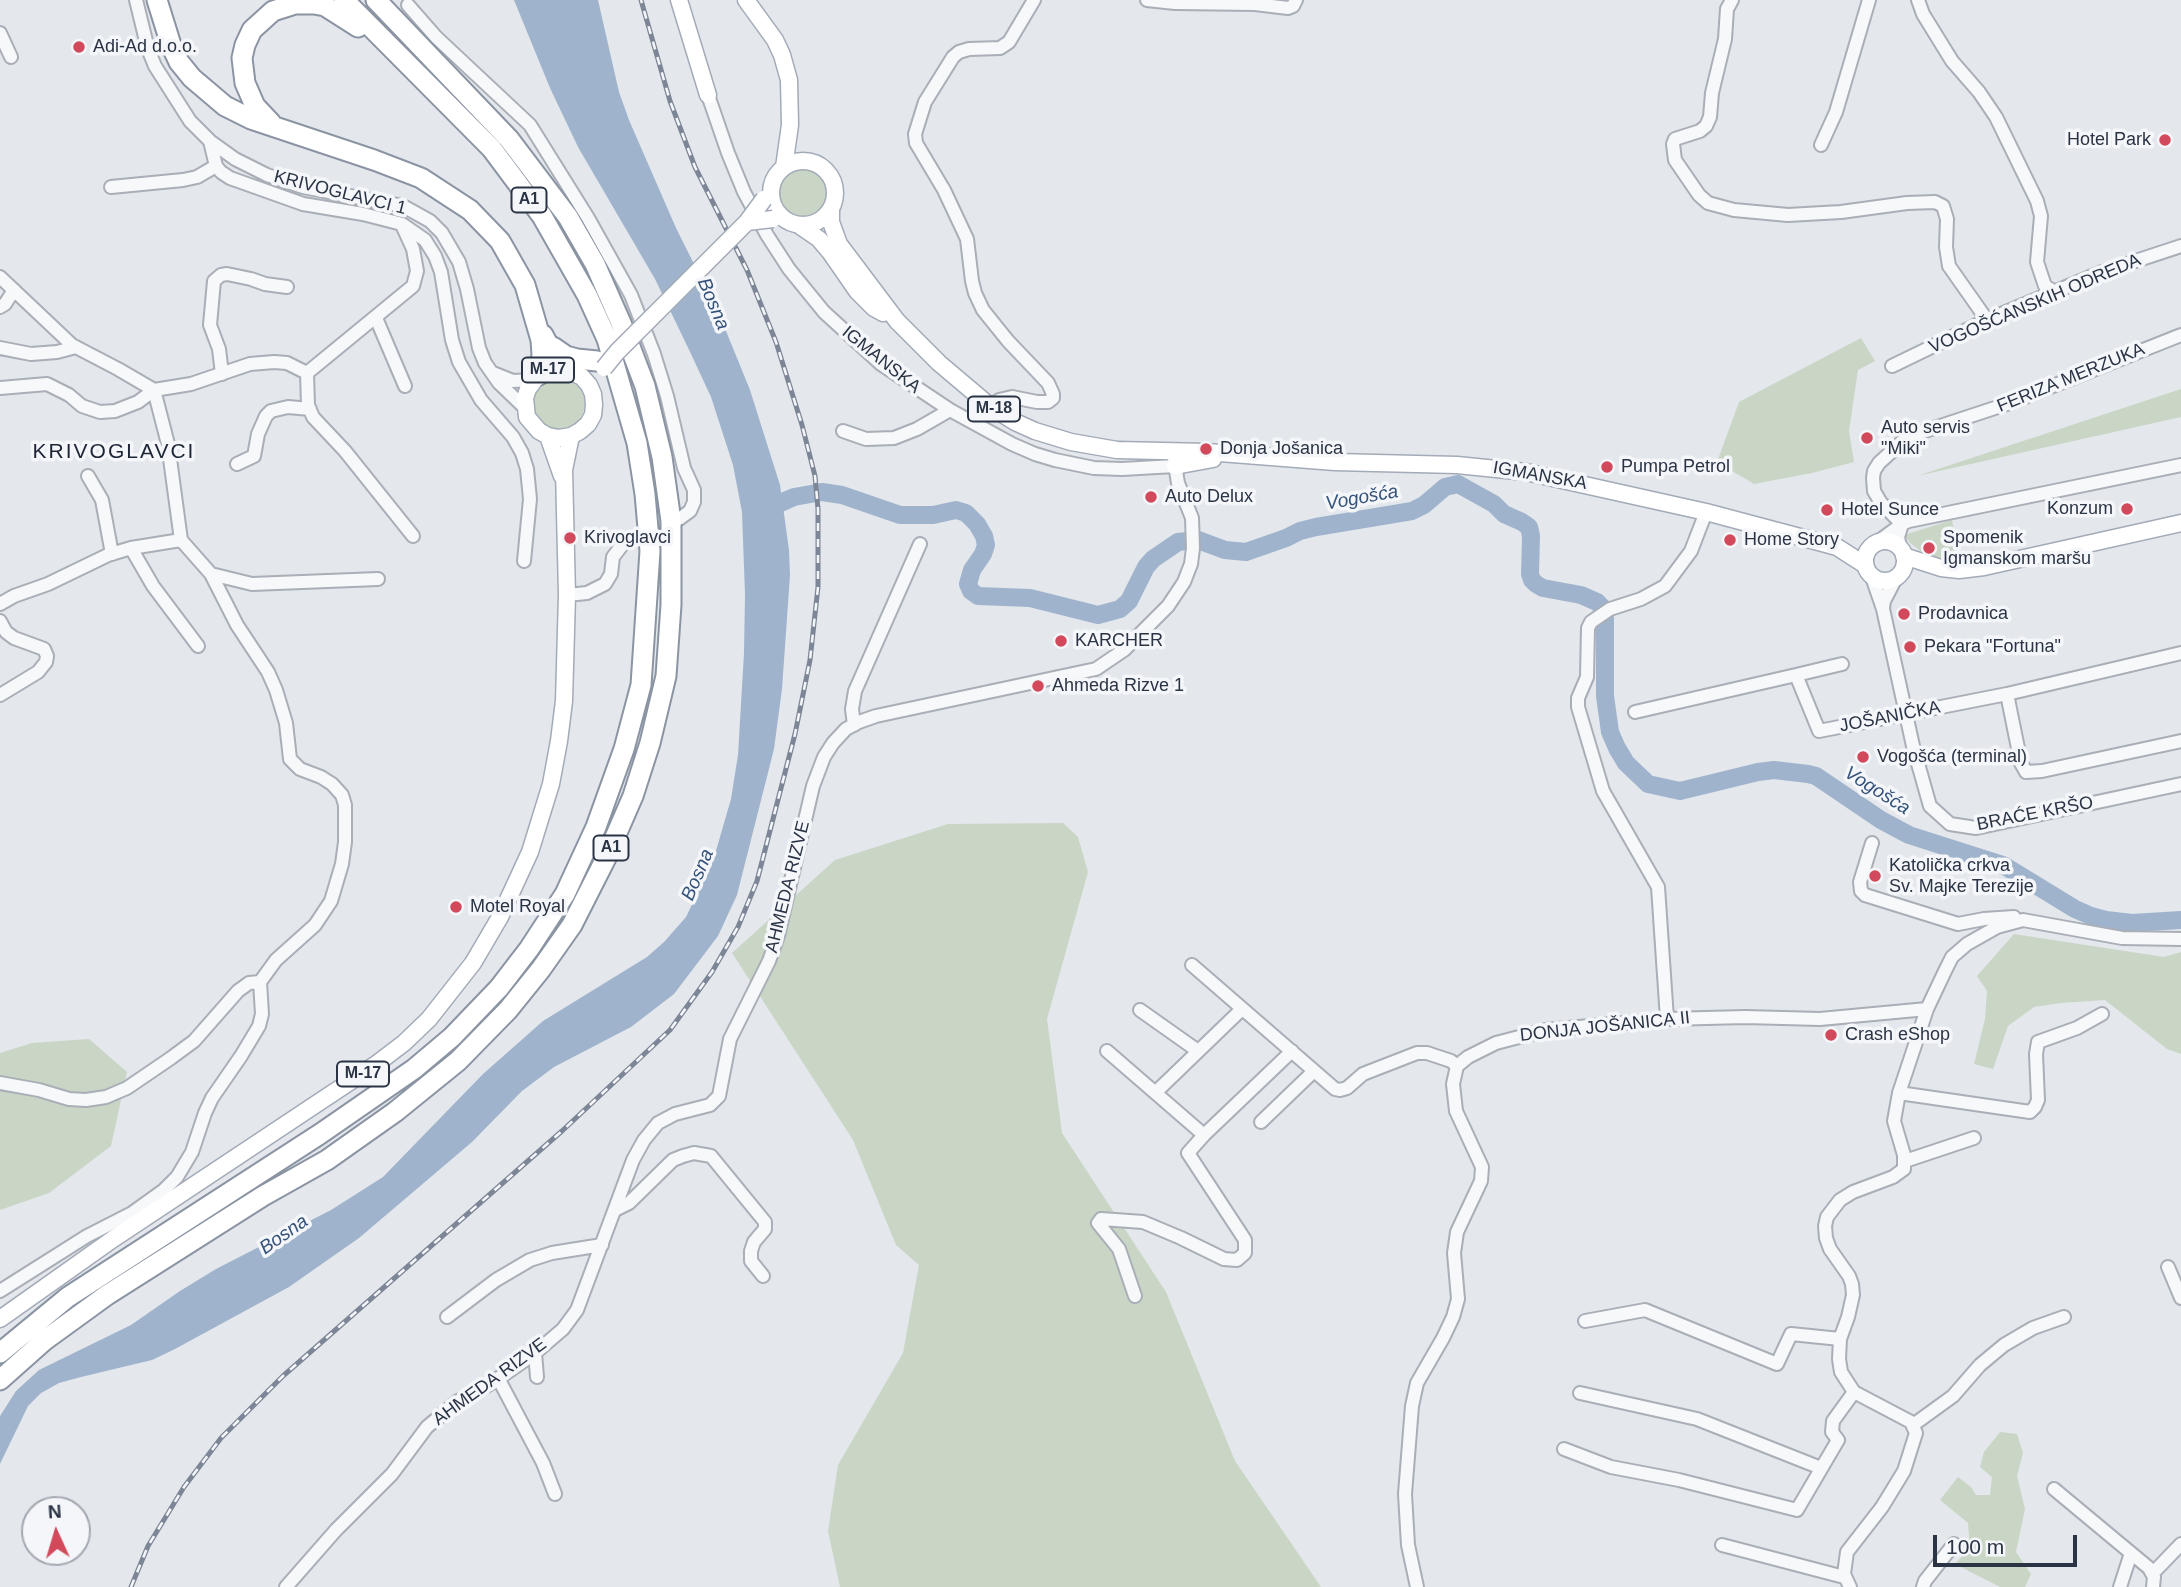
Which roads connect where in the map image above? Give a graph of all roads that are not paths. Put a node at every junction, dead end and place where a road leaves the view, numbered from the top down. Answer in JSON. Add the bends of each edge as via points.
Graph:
{"nodes":[{"id":1,"x":136,"y":0,"type":"edge"},
{"id":2,"x":157,"y":0,"type":"edge"},
{"id":3,"x":163,"y":0,"type":"edge"},
{"id":4,"x":344,"y":0,"type":"edge"},
{"id":5,"x":376,"y":0,"type":"edge"},
{"id":6,"x":679,"y":0,"type":"edge"},
{"id":7,"x":746,"y":0,"type":"edge"},
{"id":8,"x":1034,"y":0,"type":"edge"},
{"id":9,"x":1147,"y":0,"type":"edge"},
{"id":10,"x":1296,"y":0,"type":"edge"},
{"id":11,"x":1732,"y":0,"type":"edge"},
{"id":12,"x":1870,"y":0,"type":"edge"},
{"id":13,"x":1918,"y":0,"type":"edge"},
{"id":14,"x":408,"y":5,"type":"dead end"},
{"id":15,"x":164,"y":21,"type":"junction"},
{"id":16,"x":0,"y":33,"type":"edge"},
{"id":17,"x":11,"y":57,"type":"dead end"},
{"id":18,"x":431,"y":88,"type":"junction"},
{"id":19,"x":708,"y":95,"type":"joint"},
{"id":20,"x":790,"y":125,"type":"junction"},
{"id":21,"x":277,"y":129,"type":"junction"},
{"id":22,"x":210,"y":141,"type":"junction"},
{"id":23,"x":1821,"y":145,"type":"dead end"},
{"id":24,"x":810,"y":162,"type":"junction"},
{"id":25,"x":216,"y":166,"type":"junction"},
{"id":26,"x":784,"y":167,"type":"junction"},
{"id":27,"x":111,"y":187,"type":"dead end"},
{"id":28,"x":767,"y":195,"type":"junction"},
{"id":29,"x":831,"y":210,"type":"junction"},
{"id":30,"x":747,"y":222,"type":"junction"},
{"id":31,"x":786,"y":222,"type":"junction"},
{"id":32,"x":402,"y":224,"type":"junction"},
{"id":33,"x":2181,"y":246,"type":"edge"},
{"id":34,"x":0,"y":276,"type":"edge"},
{"id":35,"x":287,"y":287,"type":"dead end"},
{"id":36,"x":13,"y":289,"type":"junction"},
{"id":37,"x":2055,"y":292,"type":"junction"},
{"id":38,"x":0,"y":307,"type":"edge"},
{"id":39,"x":376,"y":318,"type":"junction"},
{"id":40,"x":536,"y":320,"type":"junction"},
{"id":41,"x":1987,"y":320,"type":"junction"},
{"id":42,"x":897,"y":321,"type":"junction"},
{"id":43,"x":2181,"y":335,"type":"edge"},
{"id":44,"x":548,"y":343,"type":"junction"},
{"id":45,"x":76,"y":347,"type":"junction"},
{"id":46,"x":0,"y":348,"type":"edge"},
{"id":47,"x":600,"y":363,"type":"junction"},
{"id":48,"x":1892,"y":366,"type":"dead end"},
{"id":49,"x":569,"y":370,"type":"junction"},
{"id":50,"x":222,"y":373,"type":"junction"},
{"id":51,"x":307,"y":373,"type":"junction"},
{"id":52,"x":492,"y":373,"type":"junction"},
{"id":53,"x":536,"y":378,"type":"junction"},
{"id":54,"x":405,"y":386,"type":"dead end"},
{"id":55,"x":0,"y":388,"type":"edge"},
{"id":56,"x":154,"y":390,"type":"junction"},
{"id":57,"x":593,"y":394,"type":"junction"},
{"id":58,"x":991,"y":407,"type":"junction"},
{"id":59,"x":525,"y":408,"type":"junction"},
{"id":60,"x":310,"y":409,"type":"junction"},
{"id":61,"x":950,"y":410,"type":"junction"},
{"id":62,"x":843,"y":431,"type":"dead end"},
{"id":63,"x":548,"y":436,"type":"junction"},
{"id":64,"x":571,"y":436,"type":"junction"},
{"id":65,"x":1175,"y":458,"type":"junction"},
{"id":66,"x":237,"y":464,"type":"dead end"},
{"id":67,"x":2181,"y":465,"type":"edge"},
{"id":68,"x":88,"y":476,"type":"dead end"},
{"id":69,"x":563,"y":482,"type":"junction"},
{"id":70,"x":1706,"y":512,"type":"junction"},
{"id":71,"x":679,"y":519,"type":"tunnel mouth"},
{"id":72,"x":2181,"y":523,"type":"edge"},
{"id":73,"x":1902,"y":524,"type":"junction"},
{"id":74,"x":413,"y":536,"type":"dead end"},
{"id":75,"x":181,"y":540,"type":"junction"},
{"id":76,"x":626,"y":540,"type":"tunnel mouth"},
{"id":77,"x":1876,"y":543,"type":"junction"},
{"id":78,"x":920,"y":544,"type":"dead end"},
{"id":79,"x":1837,"y":547,"type":"junction"},
{"id":80,"x":131,"y":548,"type":"junction"},
{"id":81,"x":1902,"y":552,"type":"junction"},
{"id":82,"x":112,"y":554,"type":"junction"},
{"id":83,"x":524,"y":561,"type":"dead end"},
{"id":84,"x":1941,"y":568,"type":"junction"},
{"id":85,"x":1868,"y":571,"type":"junction"},
{"id":86,"x":211,"y":574,"type":"junction"},
{"id":87,"x":1897,"y":577,"type":"junction"},
{"id":88,"x":378,"y":579,"type":"dead end"},
{"id":89,"x":566,"y":595,"type":"junction"},
{"id":90,"x":0,"y":604,"type":"edge"},
{"id":91,"x":1883,"y":609,"type":"junction"},
{"id":92,"x":0,"y":621,"type":"edge"},
{"id":93,"x":198,"y":646,"type":"dead end"},
{"id":94,"x":2181,"y":653,"type":"edge"},
{"id":95,"x":1842,"y":664,"type":"dead end"},
{"id":96,"x":1796,"y":675,"type":"junction"},
{"id":97,"x":2007,"y":694,"type":"junction"},
{"id":98,"x":0,"y":695,"type":"edge"},
{"id":99,"x":1635,"y":712,"type":"dead end"},
{"id":100,"x":1905,"y":715,"type":"junction"},
{"id":101,"x":854,"y":725,"type":"junction"},
{"id":102,"x":2181,"y":741,"type":"edge"},
{"id":103,"x":2181,"y":784,"type":"edge"},
{"id":104,"x":1872,"y":843,"type":"dead end"},
{"id":105,"x":2023,"y":920,"type":"junction"},
{"id":106,"x":2181,"y":939,"type":"edge"},
{"id":107,"x":1192,"y":965,"type":"dead end"},
{"id":108,"x":260,"y":982,"type":"junction"},
{"id":109,"x":1242,"y":1009,"type":"junction"},
{"id":110,"x":1927,"y":1009,"type":"junction"},
{"id":111,"x":1140,"y":1010,"type":"dead end"},
{"id":112,"x":2102,"y":1014,"type":"dead end"},
{"id":113,"x":1667,"y":1019,"type":"junction"},
{"id":114,"x":1107,"y":1051,"type":"dead end"},
{"id":115,"x":1198,"y":1051,"type":"junction"},
{"id":116,"x":1292,"y":1051,"type":"junction"},
{"id":117,"x":1457,"y":1066,"type":"junction"},
{"id":118,"x":1314,"y":1070,"type":"junction"},
{"id":119,"x":0,"y":1083,"type":"edge"},
{"id":120,"x":1156,"y":1091,"type":"junction"},
{"id":121,"x":1899,"y":1093,"type":"junction"},
{"id":122,"x":1261,"y":1122,"type":"dead end"},
{"id":123,"x":1204,"y":1135,"type":"junction"},
{"id":124,"x":1975,"y":1138,"type":"dead end"},
{"id":125,"x":1905,"y":1161,"type":"junction"},
{"id":126,"x":615,"y":1210,"type":"junction"},
{"id":127,"x":109,"y":1234,"type":"junction"},
{"id":128,"x":602,"y":1245,"type":"junction"},
{"id":129,"x":2168,"y":1267,"type":"dead end"},
{"id":130,"x":763,"y":1276,"type":"dead end"},
{"id":131,"x":0,"y":1291,"type":"edge"},
{"id":132,"x":1135,"y":1296,"type":"dead end"},
{"id":133,"x":2181,"y":1298,"type":"edge"},
{"id":134,"x":447,"y":1317,"type":"dead end"},
{"id":135,"x":2064,"y":1317,"type":"dead end"},
{"id":136,"x":0,"y":1319,"type":"edge"},
{"id":137,"x":1585,"y":1321,"type":"dead end"},
{"id":138,"x":1840,"y":1339,"type":"junction"},
{"id":139,"x":0,"y":1353,"type":"edge"},
{"id":140,"x":535,"y":1353,"type":"junction"},
{"id":141,"x":537,"y":1377,"type":"dead end"},
{"id":142,"x":498,"y":1378,"type":"junction"},
{"id":143,"x":0,"y":1380,"type":"edge"},
{"id":144,"x":1854,"y":1392,"type":"junction"},
{"id":145,"x":1580,"y":1394,"type":"dead end"},
{"id":146,"x":1908,"y":1421,"type":"junction"},
{"id":147,"x":1564,"y":1449,"type":"dead end"},
{"id":148,"x":1821,"y":1468,"type":"junction"},
{"id":149,"x":2054,"y":1489,"type":"dead end"},
{"id":150,"x":555,"y":1494,"type":"dead end"},
{"id":151,"x":1954,"y":1544,"type":"dead end"},
{"id":152,"x":2181,"y":1544,"type":"edge"},
{"id":153,"x":1722,"y":1545,"type":"dead end"},
{"id":154,"x":2131,"y":1553,"type":"junction"},
{"id":155,"x":2152,"y":1573,"type":"junction"},
{"id":156,"x":1847,"y":1582,"type":"edge"},
{"id":157,"x":286,"y":1587,"type":"edge"},
{"id":158,"x":1417,"y":1587,"type":"edge"},
{"id":159,"x":1923,"y":1587,"type":"edge"},
{"id":160,"x":2120,"y":1587,"type":"edge"},
{"id":161,"x":2153,"y":1587,"type":"edge"}],
"edges":[{"from":1,"to":22,"type":"street","name":"KRIVOGLAVCI 1","via":[[155,66],[190,121]]},
{"from":2,"to":15,"type":"highway"},
{"from":3,"to":15,"type":"highway"},
{"from":4,"to":18,"type":"highway","number":"A1"},
{"from":5,"to":143,"type":"highway","number":"A1","via":[[509,139],[560,206],[595,264],[640,373],[662,457],[671,521],[666,676],[650,743],[612,846],[572,925],[508,1010],[458,1061],[327,1160],[107,1295]]},
{"from":6,"to":19,"type":"main road"},
{"from":7,"to":20,"type":"main road","number":"M-18","via":[[782,55],[789,80]]},
{"from":8,"to":58,"type":"street","via":[[1009,42],[1000,48],[969,49],[953,57],[925,102],[915,134],[967,239],[972,281],[983,310],[1053,394],[1048,402],[1012,397]]},
{"from":9,"to":10,"type":"street","via":[[1288,8]]},
{"from":11,"to":41,"type":"street","via":[[1710,117],[1700,131],[1675,139],[1673,144],[1675,160],[1699,195],[1708,203],[1734,210],[1788,215],[1935,202],[1943,206],[1947,219],[1949,266]]},
{"from":12,"to":23,"type":"street","via":[[1836,112]]},
{"from":13,"to":37,"type":"street","via":[[1952,61],[1996,117],[2037,201],[2041,216],[2037,262],[2045,286]]},
{"from":14,"to":71,"type":"street","via":[[530,125],[631,295],[661,375],[684,468],[694,490],[690,510]]},
{"from":15,"to":21,"type":"highway","via":[[179,62],[192,78],[225,106]]},
{"from":16,"to":17,"type":"street"},
{"from":18,"to":21,"type":"highway","via":[[404,72],[353,23],[326,6],[295,4],[272,11],[252,30],[243,58],[249,95]]},
{"from":18,"to":139,"type":"highway","number":"A1","via":[[492,149],[542,216],[587,295],[622,388],[637,443],[650,551],[641,685],[624,749],[565,894],[499,988],[452,1037],[368,1103],[68,1297]]},
{"from":19,"to":61,"type":"street","name":"IGMANSKA","via":[[744,192],[805,290],[881,364]]},
{"from":20,"to":24,"type":"main road","number":"M-18"},
{"from":20,"to":26,"type":"main road","number":"M-18"},
{"from":21,"to":40,"type":"highway","via":[[421,178],[470,209],[500,241],[525,285]]},
{"from":22,"to":25,"type":"street"},
{"from":22,"to":52,"type":"street","name":"KRIVOGLAVCI 1","via":[[267,175],[303,187],[403,206],[430,221],[459,262],[479,348]]},
{"from":24,"to":26,"type":"main road"},
{"from":24,"to":29,"type":"main road","number":"M-18","via":[[820,165],[833,181],[836,191]]},
{"from":25,"to":27,"type":"street","via":[[183,180]]},
{"from":25,"to":32,"type":"street","via":[[230,178],[303,204]]},
{"from":26,"to":28,"type":"main road","number":"M-18"},
{"from":28,"to":30,"type":"main road","number":"M-17","bridge":true},
{"from":28,"to":31,"type":"main road","number":"M-18"},
{"from":29,"to":31,"type":"main road","via":[[818,223]]},
{"from":29,"to":42,"type":"main road","number":"M-18","via":[[839,244]]},
{"from":30,"to":31,"type":"main road","bridge":true},
{"from":30,"to":47,"type":"main road","number":"M-17","bridge":true,"via":[[617,352]]},
{"from":31,"to":42,"type":"main road","number":"M-18","via":[[819,239],[857,291]]},
{"from":32,"to":39,"type":"street","via":[[417,271],[413,286]]},
{"from":32,"to":83,"type":"street","via":[[425,240],[435,256],[459,362],[481,400],[522,453],[530,485]]},
{"from":33,"to":37,"type":"street","name":"VOGOŠĆANSKIH ODREDA"},
{"from":34,"to":36,"type":"street"},
{"from":35,"to":50,"type":"street","via":[[227,274],[214,281],[211,326]]},
{"from":36,"to":38,"type":"street"},
{"from":36,"to":45,"type":"street"},
{"from":37,"to":41,"type":"street","name":"VOGOŠĆANSKIH ODREDA"},
{"from":39,"to":51,"type":"street"},
{"from":39,"to":54,"type":"street"},
{"from":40,"to":44,"type":"highway"},
{"from":40,"to":53,"type":"highway","via":[[542,349]]},
{"from":41,"to":48,"type":"street","name":"VOGOŠĆANSKIH ODREDA"},
{"from":42,"to":58,"type":"main road","number":"M-18"},
{"from":43,"to":73,"type":"street","name":"FERIZA MERZUKA","via":[[1903,441],[1879,463],[1873,478],[1881,503]]},
{"from":44,"to":47,"type":"highway","via":[[566,356]]},
{"from":44,"to":49,"type":"highway"},
{"from":45,"to":46,"type":"street","via":[[31,354]]},
{"from":45,"to":56,"type":"street"},
{"from":47,"to":49,"type":"main road","number":"M-17"},
{"from":47,"to":57,"type":"main road","number":"M-17"},
{"from":49,"to":53,"type":"main road","number":"M-17","via":[[547,370]]},
{"from":49,"to":57,"type":"main road","number":"M-17","via":[[589,384]]},
{"from":50,"to":51,"type":"street","via":[[274,362]]},
{"from":50,"to":56,"type":"street"},
{"from":51,"to":60,"type":"street"},
{"from":52,"to":53,"type":"street","via":[[513,381]]},
{"from":52,"to":59,"type":"street","name":"KRIVOGLAVCI 1"},
{"from":53,"to":59,"type":"main road","number":"M-17"},
{"from":55,"to":56,"type":"street","via":[[47,384],[100,412],[138,402]]},
{"from":56,"to":75,"type":"street","via":[[168,444]]},
{"from":57,"to":64,"type":"main road","number":"M-17","via":[[593,415]]},
{"from":58,"to":65,"type":"main road","number":"M-18","via":[[1025,427],[1071,442]]},
{"from":59,"to":63,"type":"main road","number":"M-17","via":[[532,425]]},
{"from":60,"to":66,"type":"street","via":[[271,411],[258,434],[254,456]]},
{"from":60,"to":74,"type":"street"},
{"from":61,"to":62,"type":"street","via":[[894,438],[866,439]]},
{"from":61,"to":65,"type":"street","name":"IGMANSKA","via":[[1012,444],[1055,460],[1146,469]]},
{"from":63,"to":64,"type":"main road"},
{"from":63,"to":69,"type":"main road","number":"M-17"},
{"from":64,"to":69,"type":"main road","number":"M-17"},
{"from":65,"to":70,"type":"main road","name":"IGMANSKA","via":[[1235,455],[1491,467]]},
{"from":65,"to":101,"type":"street","name":"AHMEDA RIZVE","via":[[1193,530],[1184,582],[1168,606],[1124,650],[1096,669],[919,706]]},
{"from":67,"to":73,"type":"street"},
{"from":68,"to":82,"type":"street","via":[[102,500]]},
{"from":69,"to":89,"type":"main road","number":"M-17"},
{"from":70,"to":79,"type":"main road","name":"IGMANSKA"},
{"from":70,"to":113,"type":"street","via":[[1690,551],[1665,586],[1610,609],[1588,628],[1589,667],[1578,698],[1603,791],[1658,887]]},
{"from":72,"to":84,"type":"main road","via":[[1984,567]]},
{"from":73,"to":77,"type":"street"},
{"from":73,"to":81,"type":"street","via":[[1898,543]]},
{"from":75,"to":80,"type":"street"},
{"from":75,"to":86,"type":"street"},
{"from":76,"to":89,"type":"street","via":[[614,557],[605,584],[587,593]]},
{"from":77,"to":79,"type":"main road","name":"IGMANSKA"},
{"from":77,"to":81,"type":"main road","via":[[1890,541]]},
{"from":77,"to":85,"type":"main road","via":[[1866,553]]},
{"from":78,"to":101,"type":"street","via":[[855,691]]},
{"from":79,"to":85,"type":"main road","name":"IGMANSKA"},
{"from":80,"to":82,"type":"street"},
{"from":80,"to":93,"type":"street"},
{"from":81,"to":84,"type":"main road"},
{"from":81,"to":87,"type":"main road","via":[[1905,563]]},
{"from":82,"to":90,"type":"street"},
{"from":84,"to":87,"type":"main road"},
{"from":85,"to":87,"type":"main road","via":[[1884,581]]},
{"from":85,"to":91,"type":"street","name":"BRAĆE KRŠO"},
{"from":86,"to":88,"type":"street","via":[[252,584]]},
{"from":86,"to":108,"type":"street","via":[[276,690],[290,760],[332,784],[345,805],[342,864],[331,901],[315,925],[276,960]]},
{"from":87,"to":91,"type":"street"},
{"from":89,"to":127,"type":"main road","number":"M-17","via":[[564,701],[551,784],[530,852],[473,963],[429,1019],[394,1051],[228,1165]]},
{"from":91,"to":100,"type":"street","name":"BRAĆE KRŠO"},
{"from":92,"to":98,"type":"street","via":[[14,638],[44,649],[47,656],[38,672]]},
{"from":94,"to":97,"type":"street","name":"JOŠANIČKA"},
{"from":95,"to":96,"type":"street"},
{"from":96,"to":99,"type":"street"},
{"from":96,"to":100,"type":"street","name":"JOŠANIČKA","via":[[1819,731]]},
{"from":97,"to":100,"type":"street","name":"JOŠANIČKA"},
{"from":97,"to":102,"type":"street","via":[[2026,772]]},
{"from":100,"to":103,"type":"street","name":"BRAĆE KRŠO","via":[[1930,806],[1950,824],[1976,828]]},
{"from":101,"to":126,"type":"street","name":"AHMEDA RIZVE","via":[[833,743],[813,786],[778,936],[730,1040],[719,1096],[710,1105],[658,1123],[633,1160]]},
{"from":104,"to":105,"type":"street","via":[[1860,882],[1865,895],[1958,924],[2007,917]]},
{"from":105,"to":106,"type":"street","via":[[2122,938]]},
{"from":105,"to":110,"type":"street","via":[[1997,927],[1952,957]]},
{"from":107,"to":109,"type":"street"},
{"from":108,"to":119,"type":"street","via":[[238,991],[194,1041],[127,1088],[106,1097],[69,1099]]},
{"from":108,"to":127,"type":"street","via":[[259,1026],[212,1098],[186,1164],[177,1177]]},
{"from":109,"to":115,"type":"street"},
{"from":109,"to":116,"type":"street"},
{"from":110,"to":113,"type":"street","name":"DONJA JOŠANICA II","via":[[1820,1019]]},
{"from":110,"to":121,"type":"street"},
{"from":111,"to":115,"type":"street"},
{"from":112,"to":121,"type":"street","via":[[2038,1042],[2038,1100],[2030,1112]]},
{"from":113,"to":117,"type":"street","name":"DONJA JOŠANICA II","via":[[1513,1037],[1482,1049]]},
{"from":114,"to":120,"type":"street"},
{"from":115,"to":120,"type":"street"},
{"from":116,"to":118,"type":"street"},
{"from":116,"to":123,"type":"street"},
{"from":117,"to":118,"type":"street","via":[[1427,1053],[1409,1055],[1363,1074],[1340,1090]]},
{"from":117,"to":158,"type":"street","via":[[1453,1084],[1456,1111],[1482,1167],[1481,1181],[1457,1232],[1458,1299],[1453,1317],[1417,1383],[1412,1406],[1405,1494],[1408,1545]]},
{"from":118,"to":122,"type":"street"},
{"from":120,"to":123,"type":"street"},
{"from":121,"to":125,"type":"street","via":[[1894,1121]]},
{"from":123,"to":132,"type":"street","via":[[1188,1153],[1245,1240],[1245,1253],[1237,1260],[1224,1259],[1143,1222],[1101,1219],[1098,1223],[1119,1249]]},
{"from":124,"to":125,"type":"street"},
{"from":125,"to":138,"type":"street","via":[[1904,1169],[1892,1177],[1840,1200],[1827,1217],[1826,1238],[1852,1284]]},
{"from":126,"to":128,"type":"street","name":"AHMEDA RIZVE"},
{"from":126,"to":130,"type":"street","via":[[629,1203],[673,1160],[694,1153],[711,1156],[765,1222],[751,1251],[751,1261]]},
{"from":127,"to":131,"type":"street"},
{"from":127,"to":136,"type":"main road","number":"M-17"},
{"from":128,"to":134,"type":"street","via":[[530,1260]]},
{"from":128,"to":140,"type":"street","name":"AHMEDA RIZVE","via":[[577,1310]]},
{"from":129,"to":133,"type":"street"},
{"from":135,"to":146,"type":"street","via":[[2032,1328],[2004,1345],[1953,1396]]},
{"from":137,"to":138,"type":"street","via":[[1645,1310],[1777,1364],[1791,1334]]},
{"from":138,"to":144,"type":"street","via":[[1841,1373]]},
{"from":140,"to":141,"type":"street"},
{"from":140,"to":142,"type":"street","name":"AHMEDA RIZVE"},
{"from":142,"to":150,"type":"street"},
{"from":142,"to":157,"type":"street","name":"AHMEDA RIZVE","via":[[458,1401],[427,1427],[392,1474]]},
{"from":144,"to":146,"type":"street"},
{"from":144,"to":148,"type":"street","via":[[1833,1421],[1832,1432],[1838,1440]]},
{"from":145,"to":148,"type":"street","via":[[1697,1419]]},
{"from":146,"to":156,"type":"street","via":[[1916,1433],[1904,1471],[1847,1552],[1843,1565]]},
{"from":147,"to":148,"type":"street","via":[[1611,1467],[1797,1510]]},
{"from":149,"to":154,"type":"street"},
{"from":151,"to":159,"type":"street"},
{"from":152,"to":155,"type":"street"},
{"from":153,"to":156,"type":"street"},
{"from":154,"to":155,"type":"street"},
{"from":154,"to":160,"type":"street"},
{"from":155,"to":161,"type":"street"}]}
